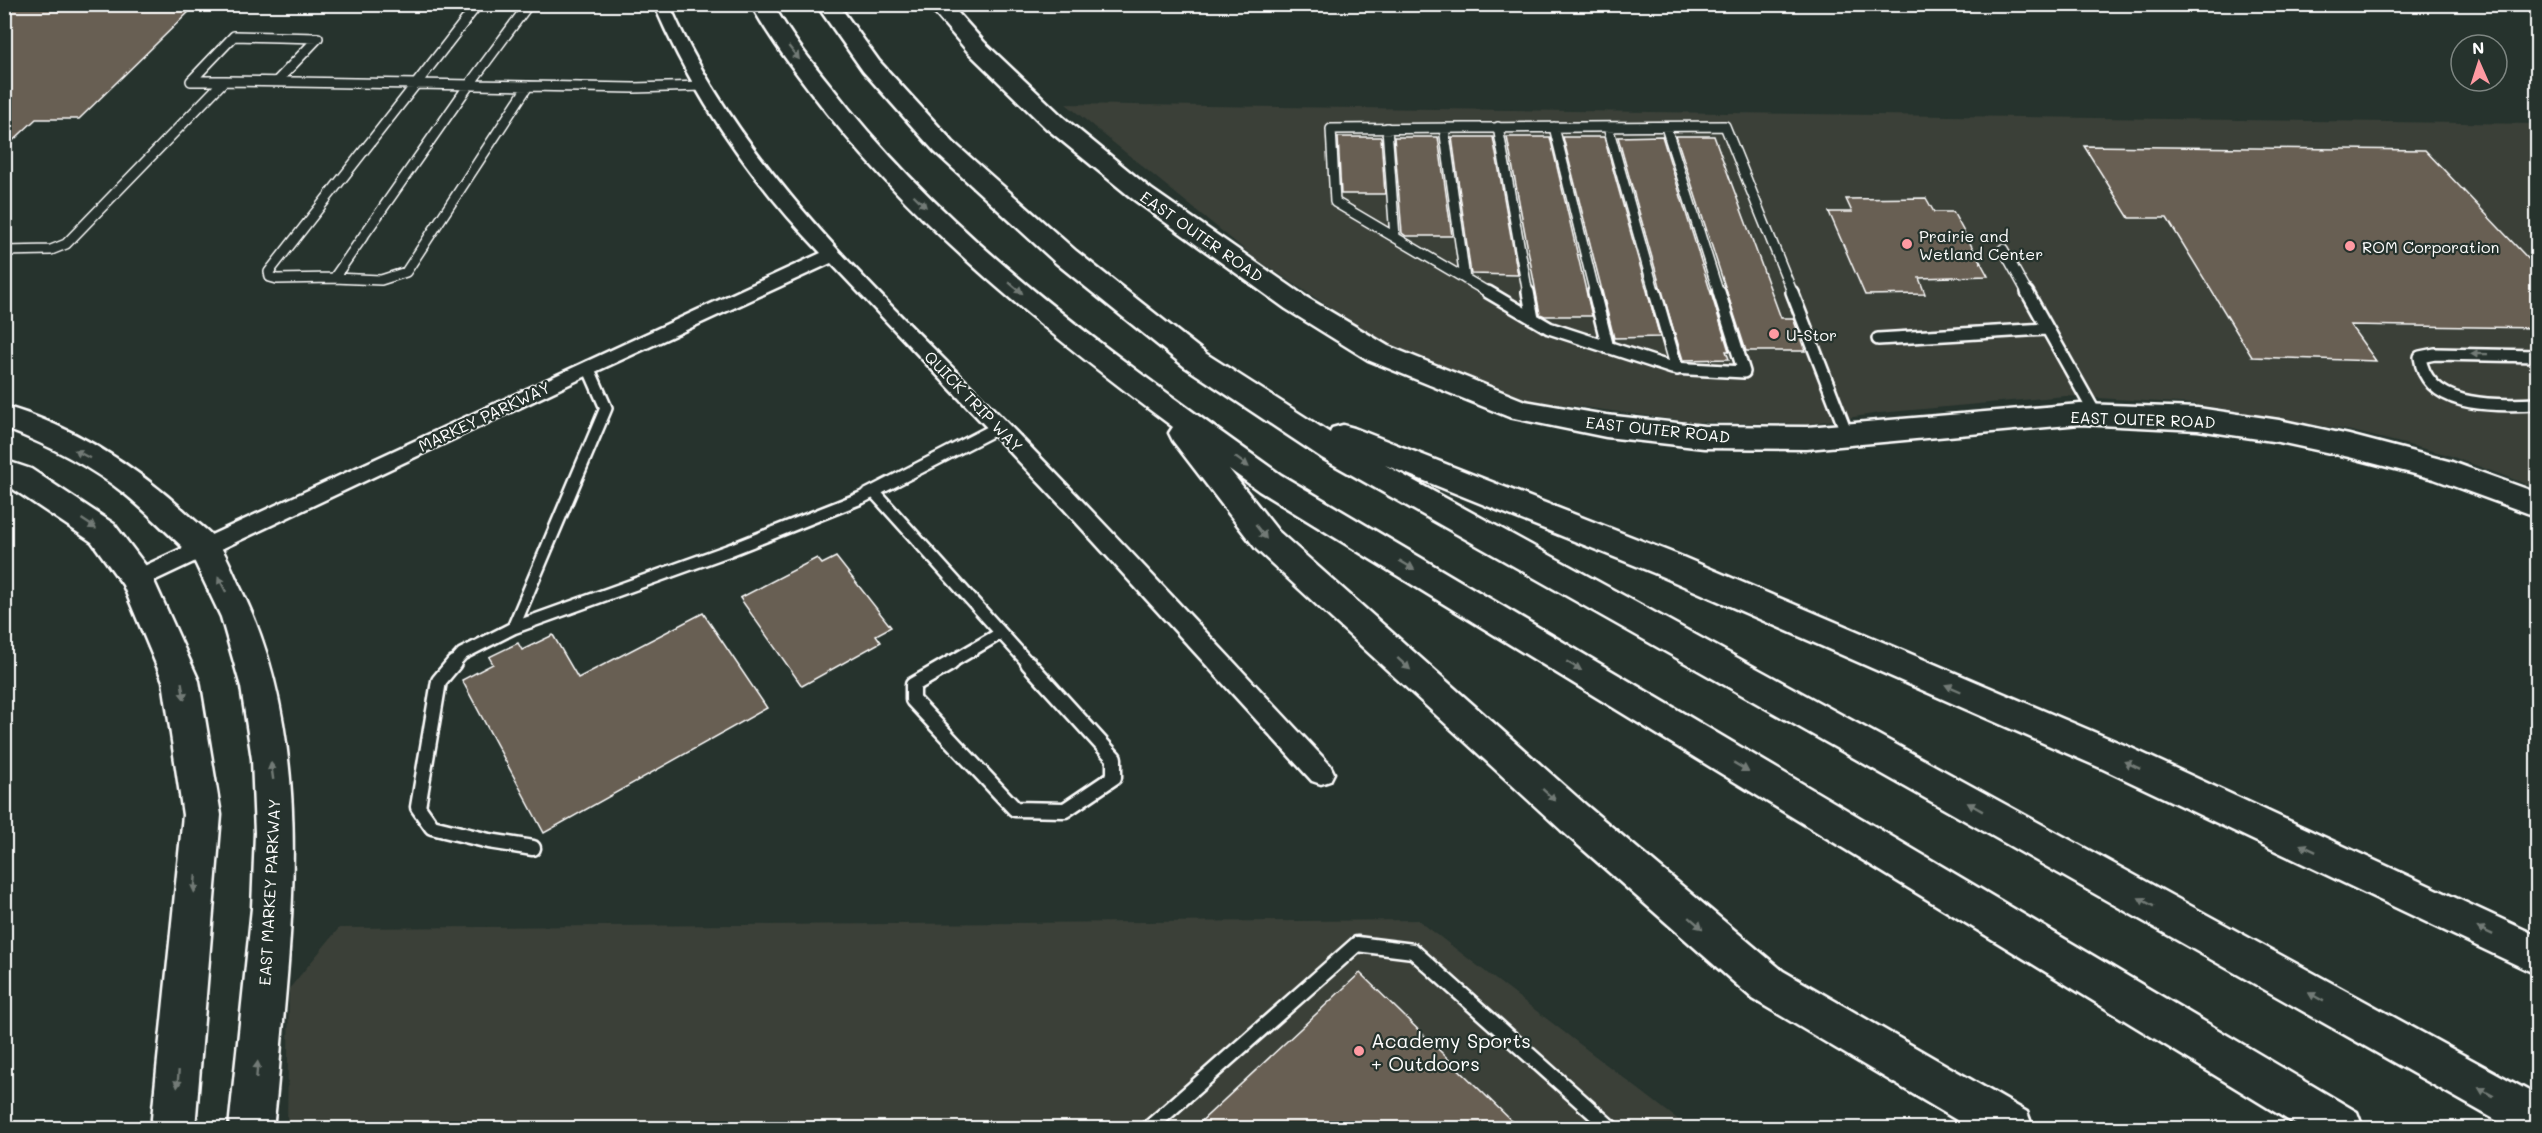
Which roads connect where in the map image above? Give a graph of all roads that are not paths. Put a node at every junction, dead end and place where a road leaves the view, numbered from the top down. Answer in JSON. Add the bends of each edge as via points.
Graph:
{"nodes":[{"id":1,"x":478,"y":4,"type":"edge"},
{"id":2,"x":529,"y":4,"type":"edge"},
{"id":3,"x":661,"y":4,"type":"edge"},
{"id":4,"x":762,"y":4,"type":"edge"},
{"id":5,"x":828,"y":4,"type":"edge"},
{"id":6,"x":938,"y":4,"type":"edge"},
{"id":7,"x":224,"y":81,"type":"junction"},
{"id":8,"x":277,"y":81,"type":"junction"},
{"id":9,"x":416,"y":84,"type":"junction"},
{"id":10,"x":469,"y":85,"type":"junction"},
{"id":11,"x":528,"y":86,"type":"junction"},
{"id":12,"x":702,"y":86,"type":"junction"},
{"id":13,"x":1554,"y":127,"type":"junction"},
{"id":14,"x":1608,"y":127,"type":"junction"},
{"id":15,"x":1666,"y":127,"type":"junction"},
{"id":16,"x":1387,"y":128,"type":"junction"},
{"id":17,"x":1444,"y":128,"type":"junction"},
{"id":18,"x":1498,"y":128,"type":"junction"},
{"id":19,"x":1395,"y":237,"type":"junction"},
{"id":20,"x":2002,"y":249,"type":"dead end"},
{"id":21,"x":4,"y":251,"type":"edge"},
{"id":22,"x":833,"y":255,"type":"junction"},
{"id":23,"x":334,"y":278,"type":"junction"},
{"id":24,"x":1465,"y":279,"type":"junction"},
{"id":25,"x":1533,"y":319,"type":"junction"},
{"id":26,"x":2047,"y":328,"type":"junction"},
{"id":27,"x":1878,"y":339,"type":"dead end"},
{"id":28,"x":1608,"y":348,"type":"junction"},
{"id":29,"x":2538,"y":356,"type":"edge"},
{"id":30,"x":588,"y":367,"type":"junction"},
{"id":31,"x":1677,"y":369,"type":"junction"},
{"id":32,"x":1161,"y":403,"type":"junction"},
{"id":33,"x":1261,"y":403,"type":"junction"},
{"id":34,"x":2538,"y":404,"type":"edge"},
{"id":35,"x":2096,"y":415,"type":"junction"},
{"id":36,"x":4,"y":416,"type":"edge"},
{"id":37,"x":999,"y":427,"type":"junction"},
{"id":38,"x":1847,"y":434,"type":"junction"},
{"id":39,"x":4,"y":471,"type":"edge"},
{"id":40,"x":874,"y":492,"type":"junction"},
{"id":41,"x":2538,"y":505,"type":"edge"},
{"id":42,"x":205,"y":549,"type":"junction"},
{"id":43,"x":137,"y":579,"type":"junction"},
{"id":44,"x":513,"y":628,"type":"junction"},
{"id":45,"x":1001,"y":633,"type":"junction"},
{"id":46,"x":1322,"y":773,"type":"dead end"},
{"id":47,"x":533,"y":848,"type":"dead end"},
{"id":48,"x":2538,"y":956,"type":"edge"},
{"id":49,"x":2538,"y":1120,"type":"edge"},
{"id":50,"x":173,"y":1128,"type":"edge"},
{"id":51,"x":252,"y":1128,"type":"edge"},
{"id":52,"x":1149,"y":1128,"type":"edge"},
{"id":53,"x":1611,"y":1128,"type":"edge"},
{"id":54,"x":2011,"y":1128,"type":"edge"},
{"id":55,"x":2341,"y":1128,"type":"edge"}],
"edges":[{"from":1,"to":9,"type":"lane"},
{"from":2,"to":10,"type":"lane"},
{"from":3,"to":12,"type":"street","name":"QUICK TRIP WAY"},
{"from":4,"to":32,"type":"main road","one_way":true,"via":[[776,30],[888,170],[971,250],[1105,362]]},
{"from":5,"to":33,"type":"main road","via":[[871,66],[944,147],[1076,264],[1195,360]]},
{"from":6,"to":38,"type":"main road","name":"EAST OUTER ROAD","via":[[976,47],[1055,123],[1142,194],[1296,303],[1378,353],[1520,410],[1606,426],[1704,437],[1807,438]]},
{"from":7,"to":8,"type":"lane"},
{"from":7,"to":8,"type":"lane","via":[[191,81],[234,36],[318,38]]},
{"from":7,"to":21,"type":"lane","via":[[66,244],[51,250]]},
{"from":8,"to":9,"type":"lane"},
{"from":9,"to":10,"type":"lane"},
{"from":9,"to":23,"type":"lane","via":[[269,273],[277,279]]},
{"from":10,"to":11,"type":"lane"},
{"from":10,"to":23,"type":"lane"},
{"from":11,"to":12,"type":"lane"},
{"from":11,"to":23,"type":"lane","via":[[406,272],[389,280]]},
{"from":12,"to":22,"type":"street","name":"QUICK TRIP WAY","via":[[771,186]]},
{"from":13,"to":14,"type":"lane"},
{"from":13,"to":18,"type":"lane"},
{"from":13,"to":28,"type":"lane"},
{"from":14,"to":15,"type":"lane"},
{"from":14,"to":31,"type":"lane"},
{"from":15,"to":31,"type":"lane","via":[[1744,372]]},
{"from":15,"to":38,"type":"lane","via":[[1725,126]]},
{"from":16,"to":17,"type":"lane"},
{"from":16,"to":19,"type":"lane"},
{"from":16,"to":19,"type":"lane","via":[[1331,129],[1335,202]]},
{"from":17,"to":18,"type":"lane"},
{"from":17,"to":24,"type":"lane"},
{"from":18,"to":25,"type":"lane"},
{"from":19,"to":24,"type":"lane"},
{"from":20,"to":26,"type":"lane"},
{"from":22,"to":30,"type":"street","name":"MARKEY PARKWAY"},
{"from":22,"to":37,"type":"street","name":"QUICK TRIP WAY"},
{"from":24,"to":25,"type":"lane"},
{"from":25,"to":28,"type":"lane"},
{"from":26,"to":27,"type":"lane"},
{"from":26,"to":35,"type":"lane"},
{"from":28,"to":31,"type":"lane"},
{"from":29,"to":34,"type":"lane","one_way":true,"via":[[2435,354],[2420,357],[2419,365],[2440,389],[2459,399],[2477,404]]},
{"from":30,"to":42,"type":"street","name":"MARKEY PARKWAY"},
{"from":30,"to":44,"type":"lane","via":[[606,408]]},
{"from":32,"to":54,"type":"main road","one_way":true,"via":[[1267,540],[1574,818],[1768,985]]},
{"from":32,"to":55,"type":"main road","one_way":true,"via":[[1270,483]]},
{"from":48,"to":33,"type":"main road","one_way":true,"via":[[2095,749],[1666,564]]},
{"from":49,"to":33,"type":"main road","one_way":true,"via":[[1333,450]]},
{"from":35,"to":38,"type":"main road","name":"EAST OUTER ROAD"},
{"from":35,"to":41,"type":"main road","name":"EAST OUTER ROAD","via":[[2198,419],[2279,431],[2441,470]]},
{"from":42,"to":36,"type":"main road","name":"EAST MARKEY PARKWAY","one_way":true,"via":[[123,477]]},
{"from":37,"to":40,"type":"lane"},
{"from":37,"to":46,"type":"street","name":"QUICK TRIP WAY"},
{"from":39,"to":43,"type":"main road","one_way":true,"via":[[20,477],[103,533]]},
{"from":40,"to":44,"type":"lane","via":[[730,550]]},
{"from":40,"to":45,"type":"lane"},
{"from":42,"to":43,"type":"street","name":"MARKEY PARKWAY"},
{"from":51,"to":42,"type":"main road","name":"EAST MARKEY PARKWAY","one_way":true,"via":[[271,913],[274,787],[260,692],[244,636],[237,613]]},
{"from":43,"to":50,"type":"main road","one_way":true,"via":[[182,681],[202,815]]},
{"from":44,"to":47,"type":"lane","via":[[462,654],[439,681],[418,807],[432,827]]},
{"from":45,"to":45,"type":"lane","via":[[1114,758],[1114,777],[1065,810],[1015,809],[913,700],[913,685]]},
{"from":52,"to":53,"type":"lane","via":[[1358,944],[1413,951]]}]}
